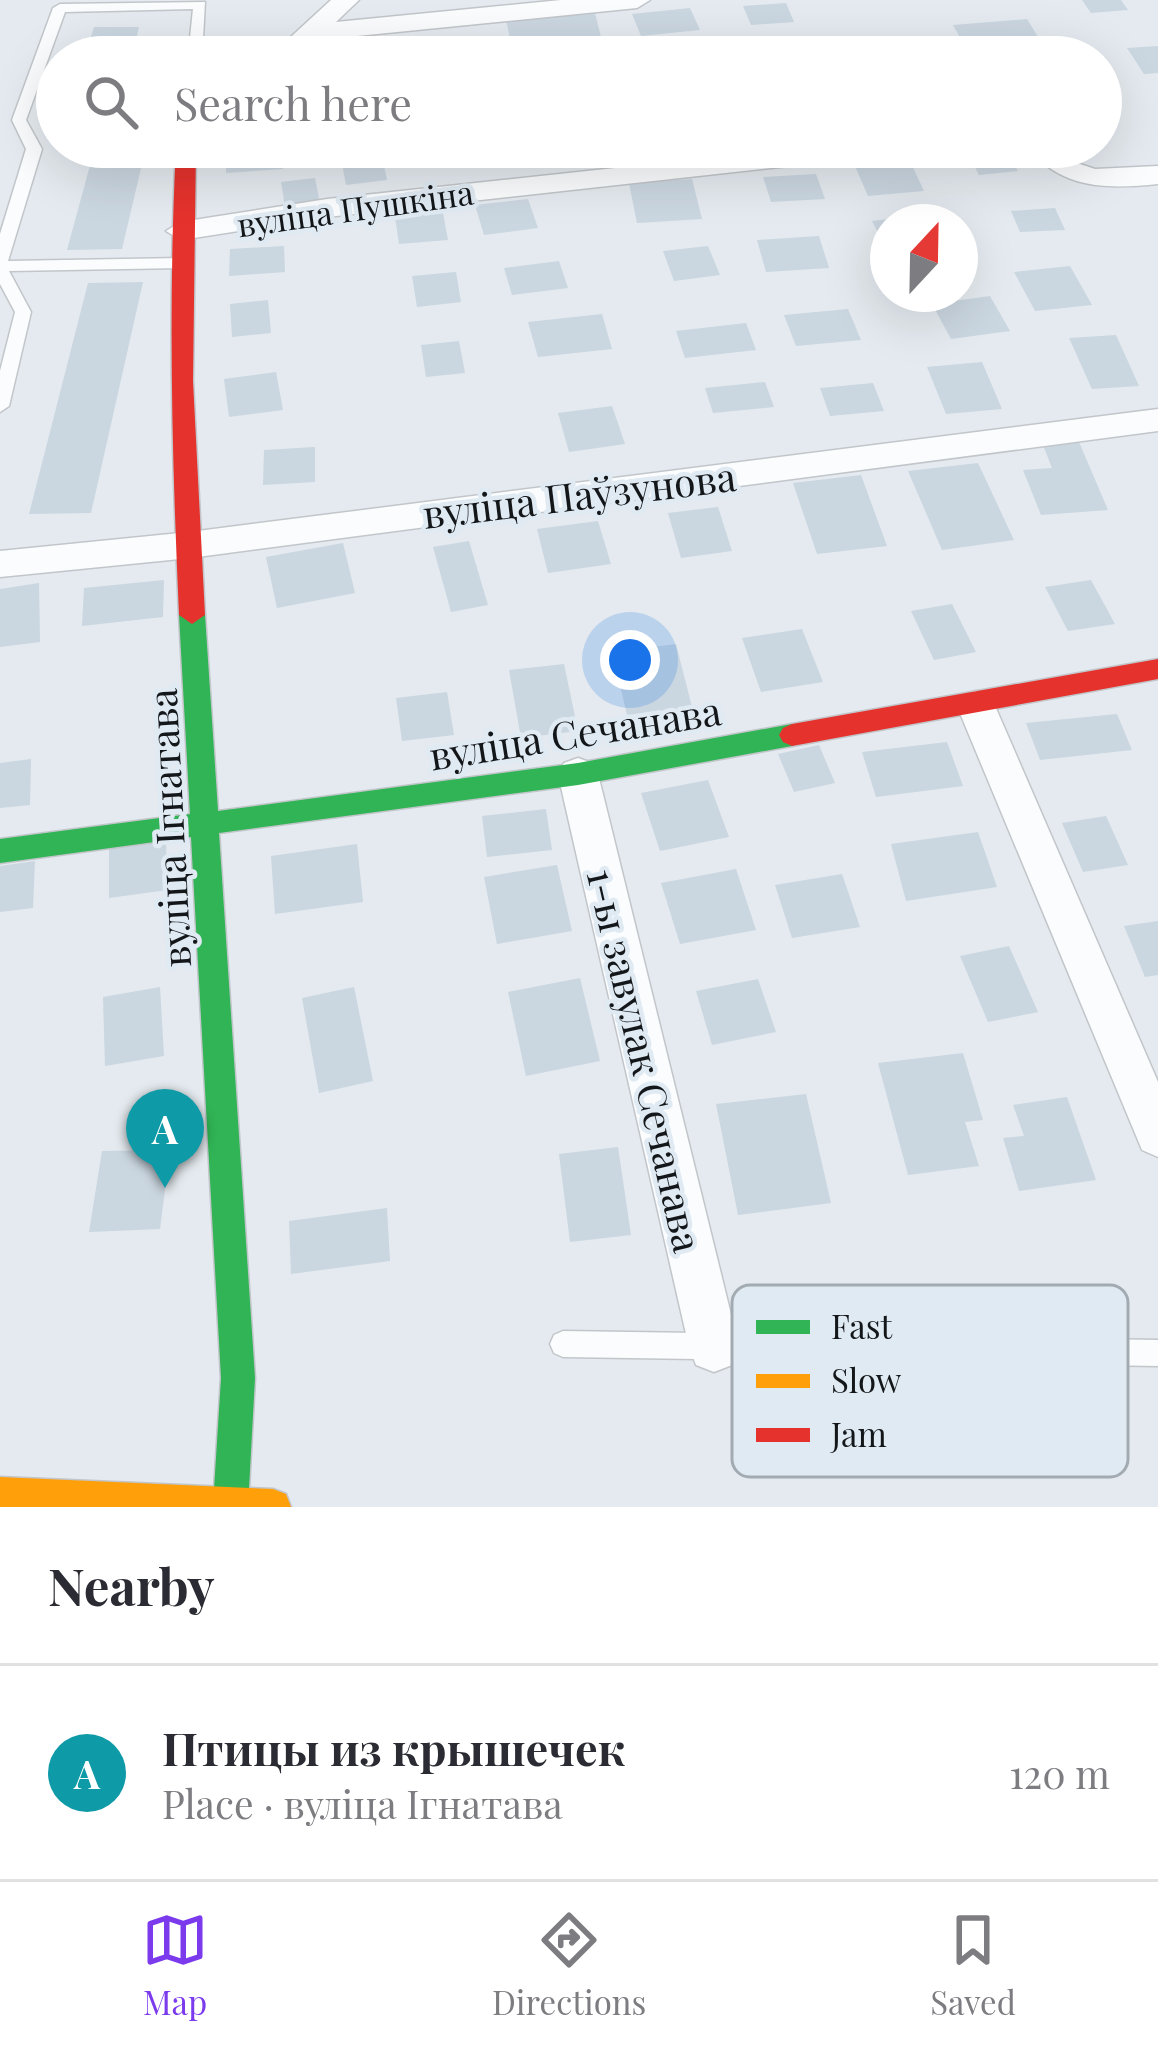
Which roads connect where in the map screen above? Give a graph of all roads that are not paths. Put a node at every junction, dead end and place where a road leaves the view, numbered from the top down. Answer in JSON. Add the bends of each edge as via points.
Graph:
{"nodes":[{"id":1,"x":346,"y":0,"type":"edge"},
{"id":2,"x":637,"y":0,"type":"edge"},
{"id":3,"x":200,"y":3,"type":"edge"},
{"id":4,"x":308,"y":33,"type":"junction"},
{"id":5,"x":50,"y":36,"type":"edge"},
{"id":6,"x":197,"y":36,"type":"edge"},
{"id":7,"x":305,"y":36,"type":"edge"},
{"id":8,"x":36,"y":74,"type":"edge"},
{"id":9,"x":185,"y":168,"type":"edge"},
{"id":10,"x":694,"y":168,"type":"edge"},
{"id":11,"x":1067,"y":168,"type":"edge"},
{"id":12,"x":1158,"y":175,"type":"edge"},
{"id":13,"x":181,"y":231,"type":"junction"},
{"id":14,"x":182,"y":263,"type":"junction"},
{"id":15,"x":0,"y":265,"type":"edge"},
{"id":16,"x":0,"y":406,"type":"edge"},
{"id":17,"x":1158,"y":420,"type":"edge"},
{"id":18,"x":190,"y":544,"type":"junction"},
{"id":19,"x":0,"y":565,"type":"edge"},
{"id":20,"x":1158,"y":669,"type":"edge"},
{"id":21,"x":976,"y":706,"type":"junction"},
{"id":22,"x":578,"y":774,"type":"junction"},
{"id":23,"x":207,"y":823,"type":"junction"},
{"id":24,"x":0,"y":850,"type":"edge"},
{"id":25,"x":1158,"y":1135,"type":"edge"},
{"id":26,"x":563,"y":1344,"type":"dead end"},
{"id":27,"x":714,"y":1347,"type":"junction"},
{"id":28,"x":732,"y":1347,"type":"edge"},
{"id":29,"x":1128,"y":1354,"type":"edge"},
{"id":30,"x":1158,"y":1354,"type":"edge"},
{"id":31,"x":0,"y":1495,"type":"edge"},
{"id":32,"x":167,"y":1505,"type":"edge"},
{"id":33,"x":231,"y":1505,"type":"edge"},
{"id":34,"x":273,"y":1507,"type":"edge"}],
"edges":[{"from":1,"to":4,"type":"street"},
{"from":2,"to":4,"type":"street"},
{"from":3,"to":5,"type":"lane","via":[[60,8]]},
{"from":3,"to":6,"type":"lane"},
{"from":4,"to":7,"type":"street"},
{"from":8,"to":15,"type":"lane","via":[[19,120],[34,149]]},
{"from":9,"to":13,"type":"street","name":"вуліца Ігнатава"},
{"from":10,"to":13,"type":"street","name":"вуліца Пушкіна"},
{"from":11,"to":12,"type":"street","via":[[1097,182]]},
{"from":13,"to":14,"type":"street","name":"вуліца Ігнатава"},
{"from":14,"to":15,"type":"lane"},
{"from":14,"to":18,"type":"street","name":"вуліца Ігнатава"},
{"from":15,"to":16,"type":"lane","via":[[23,312]]},
{"from":17,"to":18,"type":"street","name":"вуліца Паўзунова"},
{"from":18,"to":19,"type":"street","name":"вуліца Паўзунова"},
{"from":18,"to":23,"type":"street","name":"вуліца Ігнатава"},
{"from":20,"to":21,"type":"street","name":"вуліца Сечанава"},
{"from":21,"to":22,"type":"street","name":"вуліца Сечанава"},
{"from":21,"to":25,"type":"street"},
{"from":22,"to":23,"type":"street","name":"вуліца Сечанава"},
{"from":22,"to":27,"type":"street","name":"1-ы завулак Сечанава"},
{"from":23,"to":24,"type":"street","name":"вуліца Сечанава"},
{"from":23,"to":33,"type":"street","name":"вуліца Ігнатава","via":[[238,1378]]},
{"from":26,"to":27,"type":"lane"},
{"from":27,"to":28,"type":"lane"},
{"from":29,"to":30,"type":"lane"},
{"from":31,"to":32,"type":"street"},
{"from":32,"to":33,"type":"street"},
{"from":33,"to":34,"type":"street"}]}
